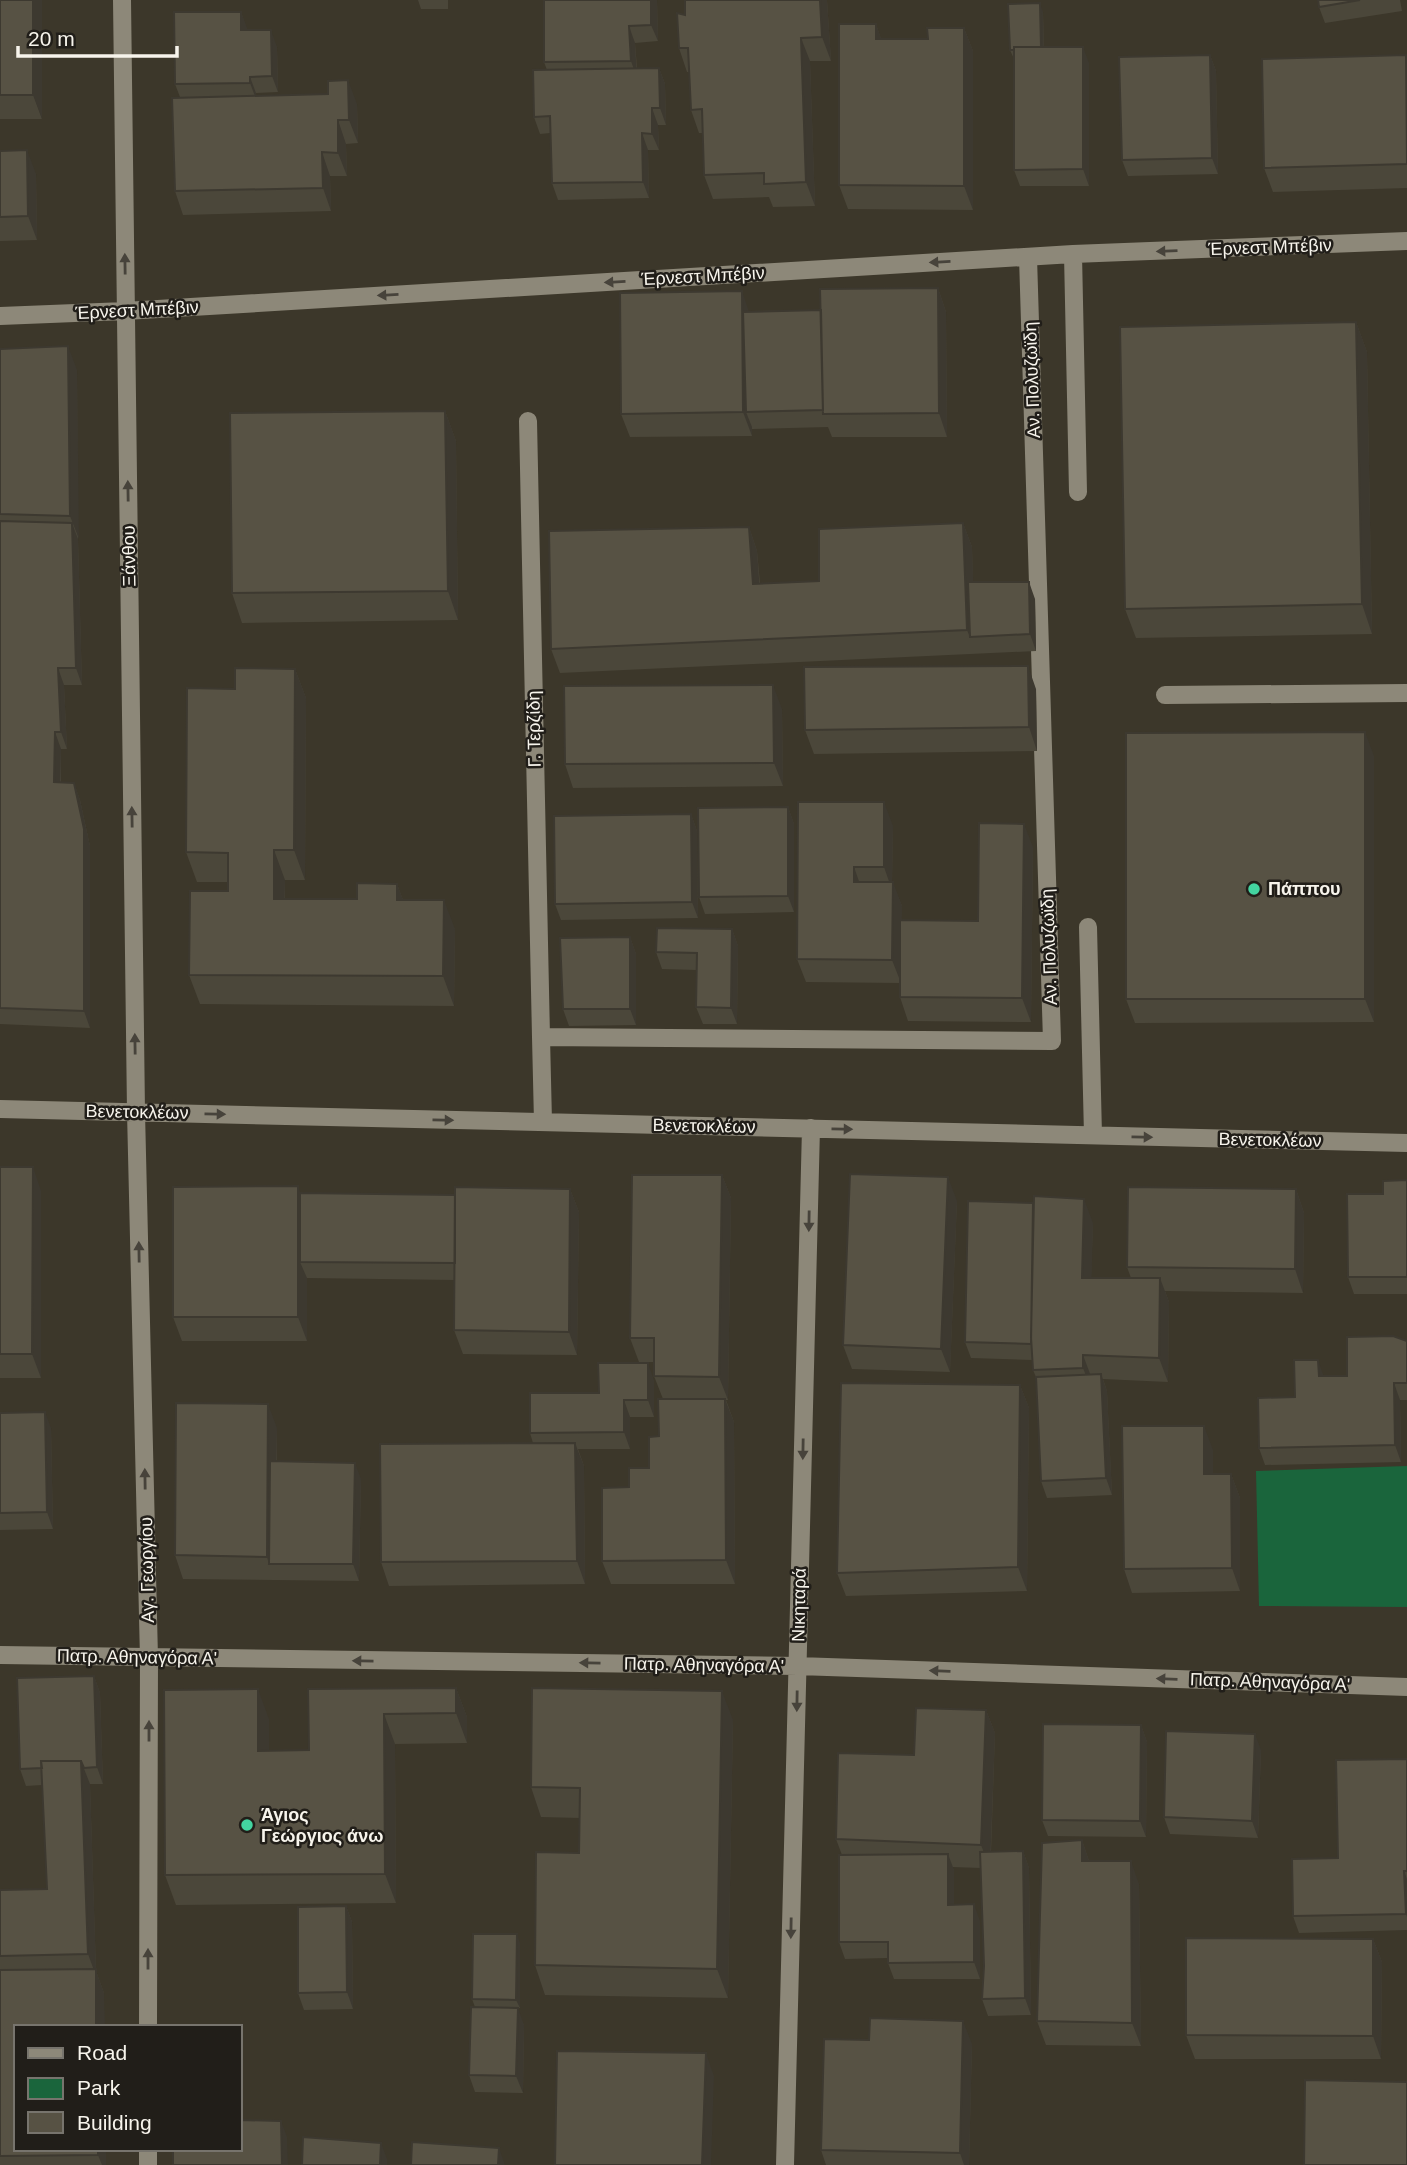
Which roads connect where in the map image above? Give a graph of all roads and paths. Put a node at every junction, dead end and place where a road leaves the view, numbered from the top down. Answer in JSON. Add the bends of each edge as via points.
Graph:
{"nodes":[{"id":1,"x":122,"y":0,"type":"edge"},
{"id":2,"x":1407,"y":241,"type":"edge"},
{"id":3,"x":1073,"y":254,"type":"junction"},
{"id":4,"x":1028,"y":257,"type":"junction"},
{"id":5,"x":125,"y":311,"type":"junction"},
{"id":6,"x":0,"y":316,"type":"edge"},
{"id":7,"x":528,"y":421,"type":"dead end"},
{"id":8,"x":1078,"y":492,"type":"dead end"},
{"id":9,"x":1407,"y":694,"type":"edge"},
{"id":10,"x":1165,"y":695,"type":"dead end"},
{"id":11,"x":1087,"y":928,"type":"dead end"},
{"id":12,"x":541,"y":1037,"type":"junction"},
{"id":13,"x":0,"y":1109,"type":"edge"},
{"id":14,"x":136,"y":1112,"type":"junction"},
{"id":15,"x":544,"y":1122,"type":"junction"},
{"id":16,"x":811,"y":1129,"type":"junction"},
{"id":17,"x":1093,"y":1135,"type":"junction"},
{"id":18,"x":1407,"y":1143,"type":"edge"},
{"id":19,"x":0,"y":1655,"type":"edge"},
{"id":20,"x":149,"y":1658,"type":"junction"},
{"id":21,"x":798,"y":1666,"type":"junction"},
{"id":22,"x":1407,"y":1687,"type":"edge"},
{"id":23,"x":148,"y":2025,"type":"edge"},
{"id":24,"x":785,"y":2165,"type":"edge"}],
"edges":[{"from":5,"to":1,"type":"street","name":"Ξάνθου","one_way":true},
{"from":2,"to":3,"type":"street","name":"Έρνεστ Μπέβιν","one_way":true},
{"from":3,"to":4,"type":"street","name":"Έρνεστ Μπέβιν"},
{"from":3,"to":8,"type":"street"},
{"from":4,"to":5,"type":"street","name":"Έρνεστ Μπέβιν","one_way":true},
{"from":4,"to":12,"type":"street","name":"Αν. Πολυζωϊδη","via":[[1052,1041]]},
{"from":5,"to":6,"type":"street","name":"Έρνεστ Μπέβιν"},
{"from":14,"to":5,"type":"street","name":"Ξάνθου","one_way":true},
{"from":7,"to":12,"type":"street","name":"Γ. Τερζίδη"},
{"from":9,"to":10,"type":"street"},
{"from":11,"to":17,"type":"street"},
{"from":12,"to":15,"type":"street"},
{"from":13,"to":14,"type":"street","name":"Βενετοκλέων"},
{"from":14,"to":15,"type":"street","name":"Βενετοκλέων","one_way":true},
{"from":20,"to":14,"type":"street","name":"Αγ. Γεωργίου","one_way":true},
{"from":15,"to":16,"type":"street","name":"Βενετοκλέων"},
{"from":16,"to":17,"type":"street","name":"Βενετοκλέων","one_way":true},
{"from":16,"to":21,"type":"street","name":"Νικηταρά","one_way":true},
{"from":17,"to":18,"type":"street","name":"Βενετοκλέων","one_way":true},
{"from":19,"to":20,"type":"street","name":"Πατρ. Αθηναγόρα Α'"},
{"from":21,"to":20,"type":"street","name":"Πατρ. Αθηναγόρα Α'","one_way":true},
{"from":23,"to":20,"type":"street","name":"Αγ. Γεωργίου","one_way":true},
{"from":22,"to":21,"type":"street","name":"Πατρ. Αθηναγόρα Α'","one_way":true},
{"from":21,"to":24,"type":"street","name":"Νικηταρά","one_way":true}]}
